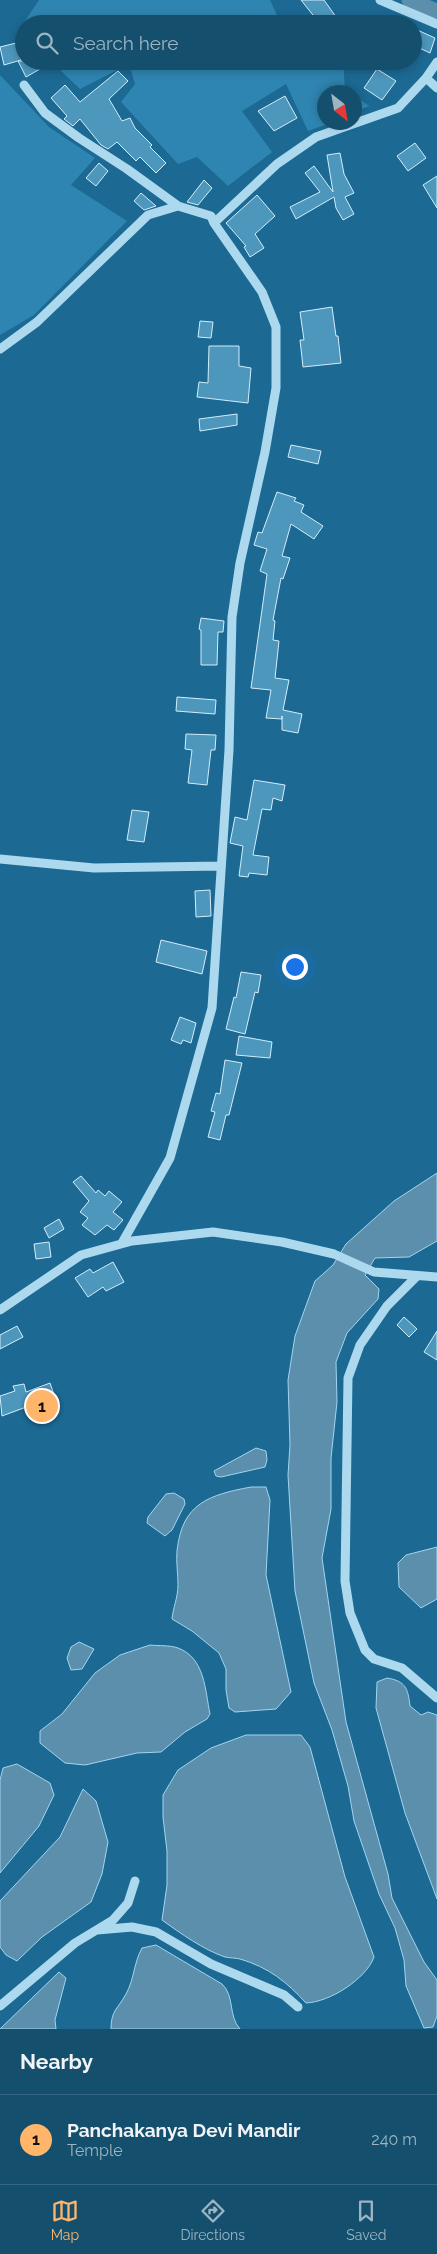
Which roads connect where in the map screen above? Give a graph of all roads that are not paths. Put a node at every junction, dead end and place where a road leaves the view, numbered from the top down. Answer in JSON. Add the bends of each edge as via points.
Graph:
{"nodes":[{"id":1,"x":380,"y":0,"type":"edge"},
{"id":2,"x":416,"y":15,"type":"edge"},
{"id":3,"x":422,"y":18,"type":"edge"},
{"id":4,"x":437,"y":24,"type":"edge"},
{"id":5,"x":437,"y":62,"type":"edge"},
{"id":6,"x":426,"y":78,"type":"junction"},
{"id":7,"x":24,"y":84,"type":"dead end"},
{"id":8,"x":437,"y":88,"type":"edge"},
{"id":9,"x":178,"y":206,"type":"junction"},
{"id":10,"x":214,"y":222,"type":"junction"},
{"id":11,"x":0,"y":349,"type":"edge"},
{"id":12,"x":0,"y":858,"type":"edge"},
{"id":13,"x":220,"y":866,"type":"junction"},
{"id":14,"x":122,"y":1243,"type":"junction"},
{"id":15,"x":416,"y":1276,"type":"junction"},
{"id":16,"x":437,"y":1277,"type":"edge"},
{"id":17,"x":0,"y":1310,"type":"edge"},
{"id":18,"x":437,"y":1698,"type":"edge"},
{"id":19,"x":135,"y":1881,"type":"dead end"},
{"id":20,"x":97,"y":1930,"type":"junction"},
{"id":21,"x":0,"y":2006,"type":"edge"},
{"id":22,"x":298,"y":2007,"type":"dead end"}],
"edges":[{"from":1,"to":2,"type":"street"},
{"from":3,"to":4,"type":"street"},
{"from":5,"to":6,"type":"street"},
{"from":6,"to":8,"type":"street"},
{"from":6,"to":10,"type":"street","via":[[398,108],[316,136],[277,164]]},
{"from":7,"to":9,"type":"street","via":[[46,113]]},
{"from":9,"to":10,"type":"street","via":[[211,216]]},
{"from":9,"to":11,"type":"street","via":[[148,215],[37,322]]},
{"from":10,"to":13,"type":"street","via":[[262,292],[276,327],[276,388],[232,617],[229,750]]},
{"from":12,"to":13,"type":"street","via":[[94,868]]},
{"from":13,"to":14,"type":"street","via":[[212,1008],[170,1158]]},
{"from":14,"to":15,"type":"street","via":[[213,1232],[282,1242],[334,1254],[374,1272]]},
{"from":14,"to":17,"type":"street","via":[[82,1255]]},
{"from":15,"to":16,"type":"street"},
{"from":15,"to":18,"type":"street","via":[[387,1306],[360,1345],[348,1378],[345,1581],[350,1613],[364,1650],[374,1659],[402,1668]]},
{"from":19,"to":20,"type":"street","via":[[128,1903],[113,1920]]},
{"from":20,"to":21,"type":"street","via":[[75,1943]]},
{"from":20,"to":22,"type":"street","via":[[132,1927],[156,1932],[211,1964],[284,1996]]}]}
